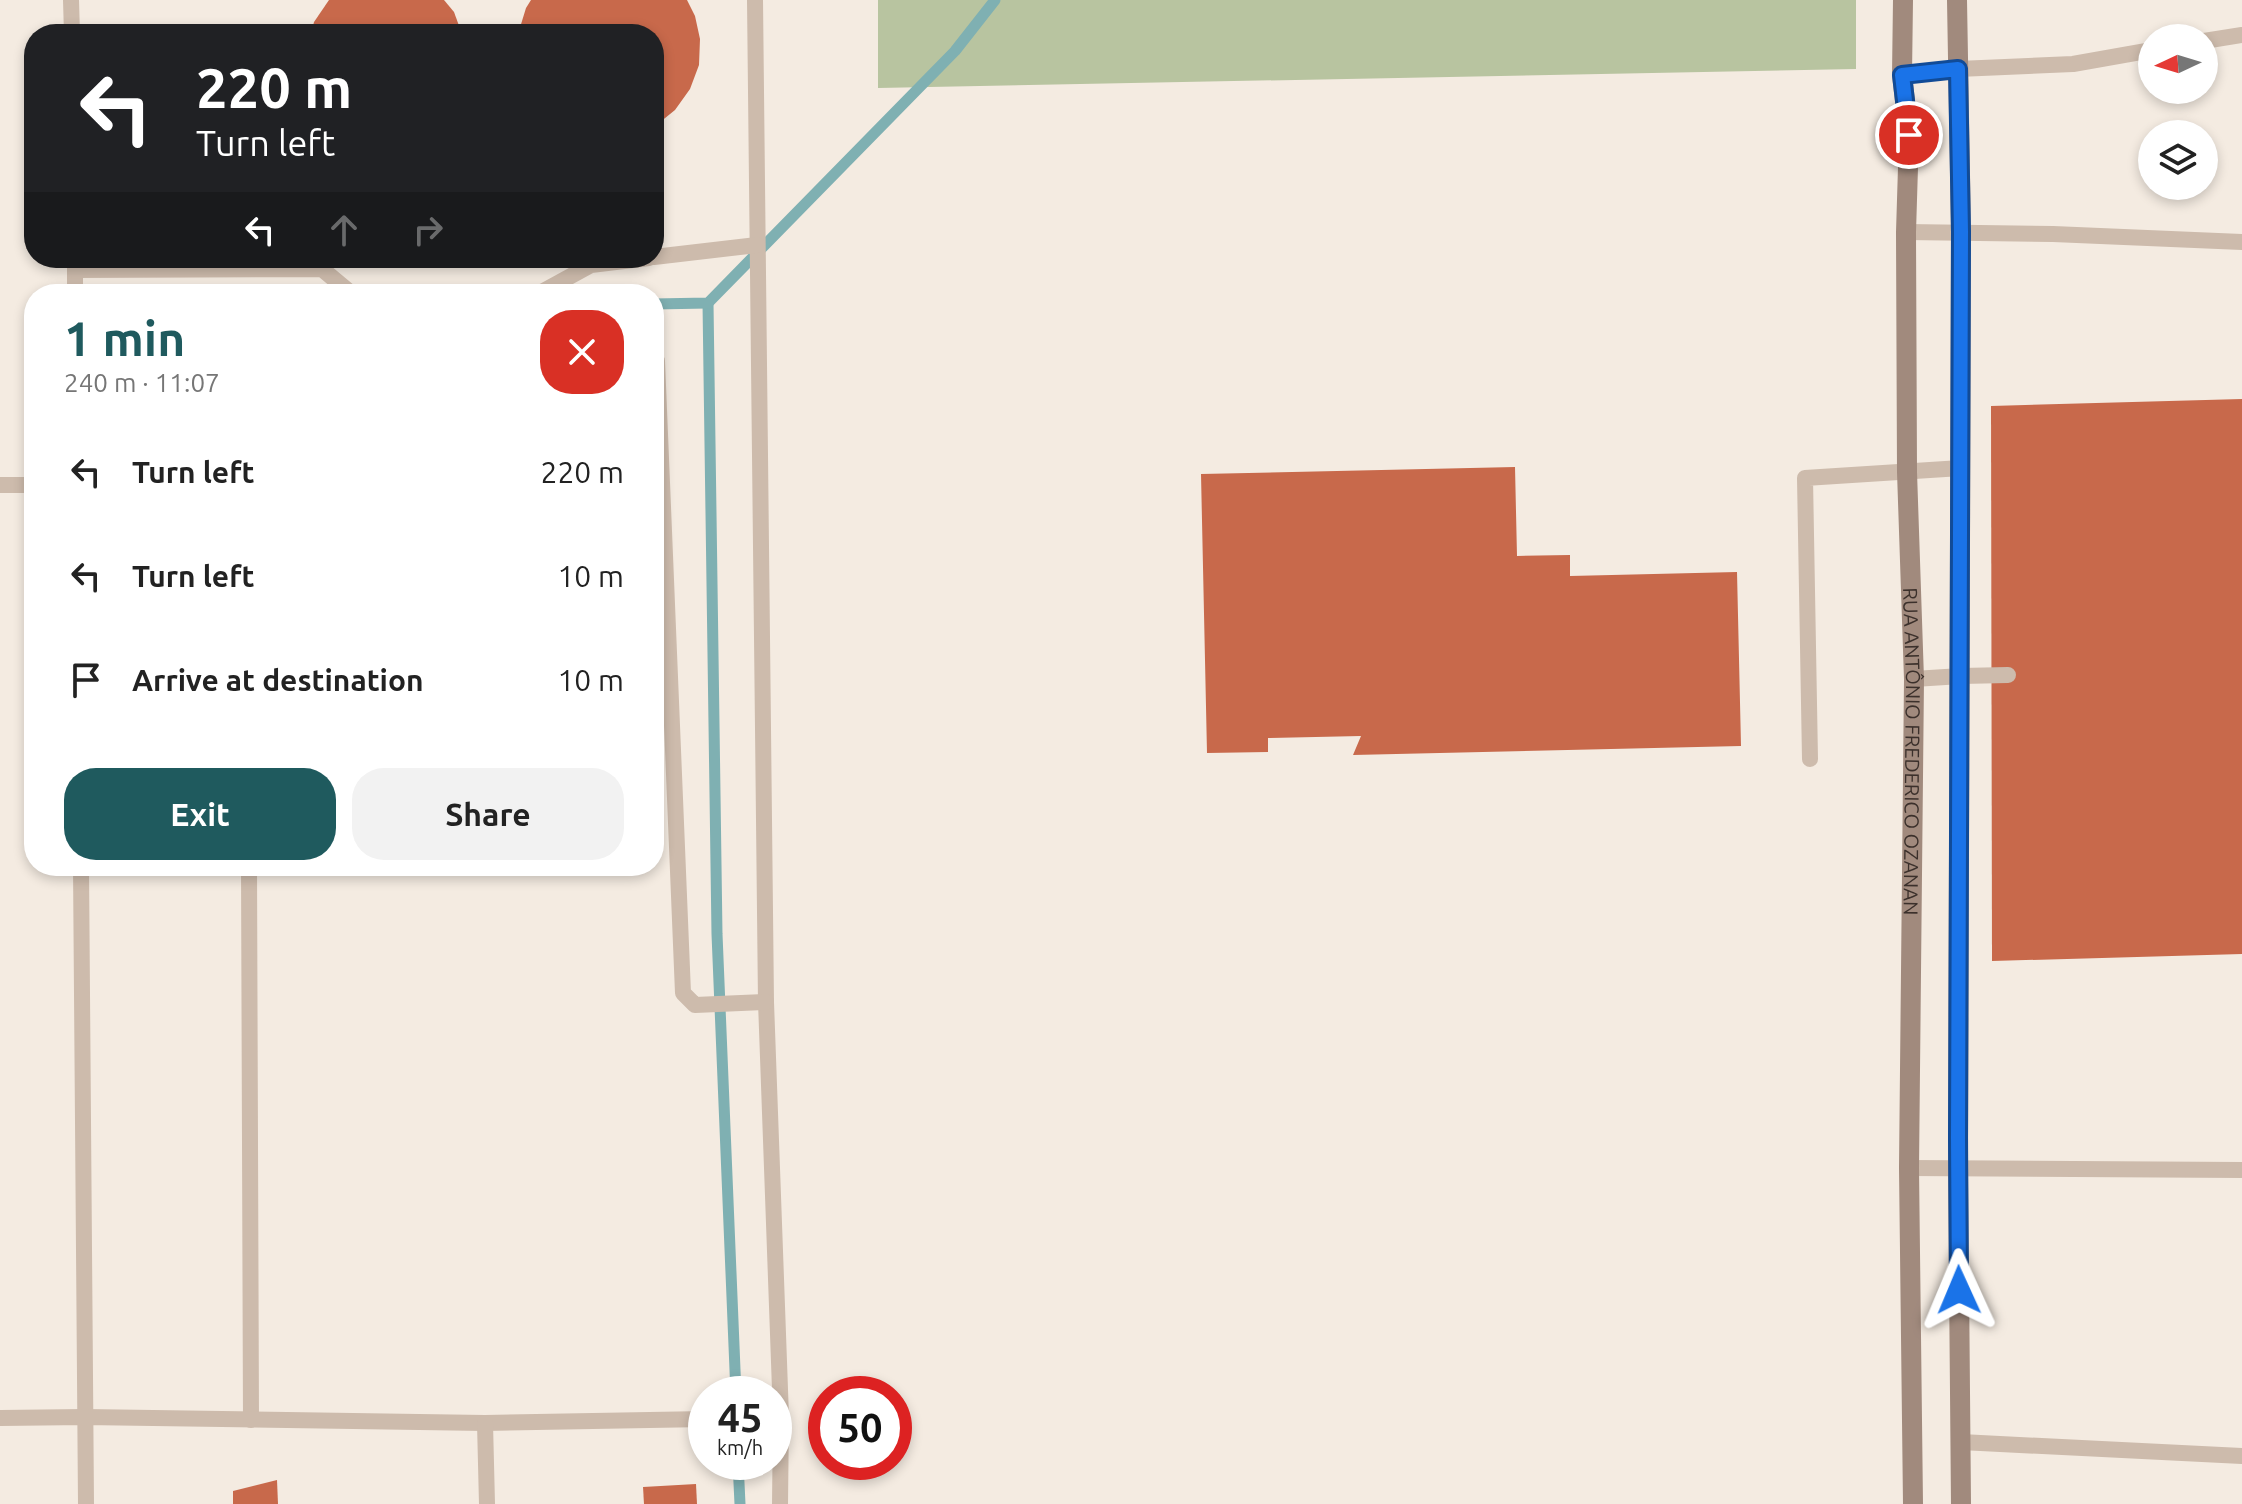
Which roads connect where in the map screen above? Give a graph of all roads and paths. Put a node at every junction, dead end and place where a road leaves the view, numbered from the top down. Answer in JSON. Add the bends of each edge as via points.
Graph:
{"nodes":[{"id":1,"x":71,"y":0,"type":"edge"},
{"id":2,"x":755,"y":0,"type":"edge"},
{"id":3,"x":1903,"y":0,"type":"edge"},
{"id":4,"x":1957,"y":0,"type":"edge"},
{"id":5,"x":72,"y":24,"type":"edge"},
{"id":6,"x":2242,"y":35,"type":"edge"},
{"id":7,"x":2218,"y":39,"type":"edge"},
{"id":8,"x":2138,"y":52,"type":"edge"},
{"id":9,"x":1958,"y":69,"type":"junction"},
{"id":10,"x":1902,"y":75,"type":"junction"},
{"id":11,"x":1906,"y":232,"type":"junction"},
{"id":12,"x":1961,"y":232,"type":"junction"},
{"id":13,"x":2242,"y":242,"type":"edge"},
{"id":14,"x":757,"y":245,"type":"junction"},
{"id":15,"x":664,"y":257,"type":"edge"},
{"id":16,"x":273,"y":268,"type":"edge"},
{"id":17,"x":586,"y":268,"type":"edge"},
{"id":18,"x":340,"y":284,"type":"edge"},
{"id":19,"x":556,"y":284,"type":"edge"},
{"id":20,"x":1961,"y":468,"type":"junction"},
{"id":21,"x":1907,"y":472,"type":"junction"},
{"id":22,"x":0,"y":485,"type":"edge"},
{"id":23,"x":24,"y":485,"type":"edge"},
{"id":24,"x":664,"y":531,"type":"edge"},
{"id":25,"x":2008,"y":675,"type":"dead end"},
{"id":26,"x":1961,"y":676,"type":"junction"},
{"id":27,"x":1914,"y":679,"type":"junction"},
{"id":28,"x":1810,"y":759,"type":"dead end"},
{"id":29,"x":81,"y":876,"type":"edge"},
{"id":30,"x":249,"y":876,"type":"edge"},
{"id":31,"x":766,"y":1002,"type":"junction"},
{"id":32,"x":1909,"y":1168,"type":"junction"},
{"id":33,"x":1958,"y":1168,"type":"junction"},
{"id":34,"x":2242,"y":1170,"type":"edge"},
{"id":35,"x":776,"y":1376,"type":"edge"},
{"id":36,"x":85,"y":1417,"type":"junction"},
{"id":37,"x":0,"y":1418,"type":"edge"},
{"id":38,"x":688,"y":1419,"type":"edge"},
{"id":39,"x":251,"y":1420,"type":"junction"},
{"id":40,"x":485,"y":1423,"type":"junction"},
{"id":41,"x":1961,"y":1442,"type":"junction"},
{"id":42,"x":2242,"y":1456,"type":"edge"},
{"id":43,"x":779,"y":1480,"type":"edge"},
{"id":44,"x":86,"y":1504,"type":"edge"},
{"id":45,"x":487,"y":1504,"type":"edge"},
{"id":46,"x":780,"y":1504,"type":"edge"},
{"id":47,"x":1913,"y":1504,"type":"edge"},
{"id":48,"x":1961,"y":1504,"type":"edge"}],
"edges":[{"from":1,"to":5,"type":"lane"},
{"from":2,"to":14,"type":"lane"},
{"from":3,"to":10,"type":"main road","name":"RUA ANTÔNIO FREDERICO OZANAN"},
{"from":4,"to":9,"type":"main road"},
{"from":6,"to":7,"type":"lane"},
{"from":8,"to":9,"type":"lane","via":[[2073,64]]},
{"from":9,"to":10,"type":"lane"},
{"from":9,"to":12,"type":"main road"},
{"from":10,"to":11,"type":"main road","name":"RUA ANTÔNIO FREDERICO OZANAN","via":[[1909,135]]},
{"from":11,"to":12,"type":"lane"},
{"from":11,"to":21,"type":"main road","name":"RUA ANTÔNIO FREDERICO OZANAN"},
{"from":12,"to":13,"type":"lane"},
{"from":12,"to":20,"type":"main road"},
{"from":14,"to":15,"type":"lane"},
{"from":14,"to":31,"type":"lane"},
{"from":16,"to":18,"type":"lane","via":[[322,269]]},
{"from":17,"to":19,"type":"lane"},
{"from":20,"to":21,"type":"lane"},
{"from":20,"to":26,"type":"main road"},
{"from":21,"to":27,"type":"main road","name":"RUA ANTÔNIO FREDERICO OZANAN"},
{"from":21,"to":28,"type":"lane","via":[[1805,478]]},
{"from":22,"to":23,"type":"lane"},
{"from":24,"to":31,"type":"lane","via":[[683,993],[695,1005]]},
{"from":25,"to":26,"type":"lane"},
{"from":26,"to":27,"type":"lane"},
{"from":26,"to":33,"type":"main road"},
{"from":27,"to":32,"type":"main road","name":"RUA ANTÔNIO FREDERICO OZANAN"},
{"from":29,"to":36,"type":"lane"},
{"from":30,"to":39,"type":"lane"},
{"from":31,"to":35,"type":"lane"},
{"from":32,"to":33,"type":"lane"},
{"from":32,"to":47,"type":"main road","name":"RUA ANTÔNIO FREDERICO OZANAN"},
{"from":33,"to":34,"type":"lane"},
{"from":33,"to":41,"type":"main road"},
{"from":36,"to":37,"type":"lane"},
{"from":36,"to":39,"type":"lane"},
{"from":36,"to":44,"type":"lane"},
{"from":38,"to":40,"type":"lane"},
{"from":39,"to":40,"type":"lane"},
{"from":40,"to":45,"type":"lane"},
{"from":41,"to":42,"type":"lane"},
{"from":41,"to":48,"type":"main road"},
{"from":43,"to":46,"type":"lane"}]}
